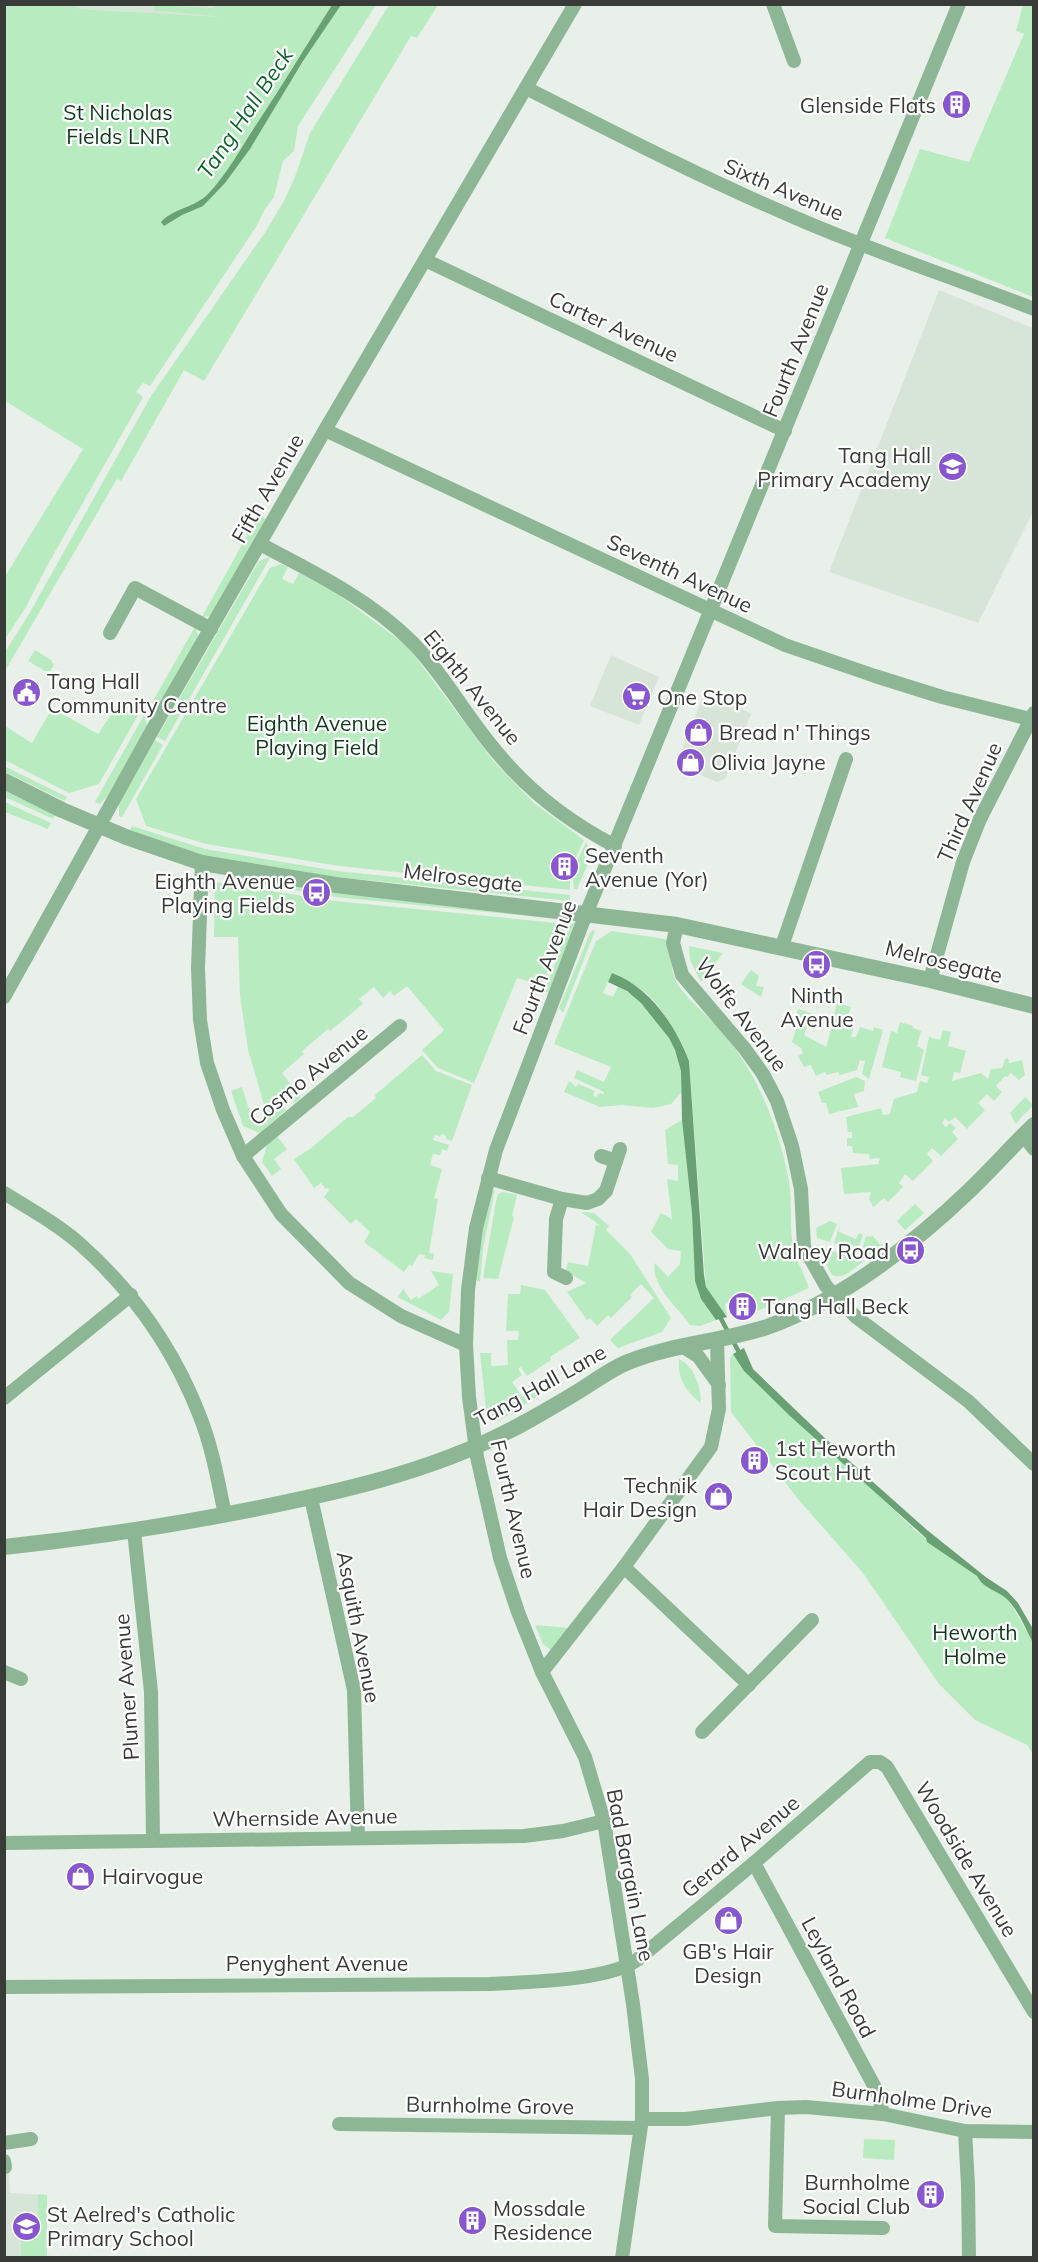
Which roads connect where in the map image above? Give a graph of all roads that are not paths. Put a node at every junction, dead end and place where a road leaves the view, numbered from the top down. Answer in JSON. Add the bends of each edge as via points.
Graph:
{"nodes":[{"id":1,"x":575,"y":4,"type":"edge"},
{"id":2,"x":773,"y":4,"type":"edge"},
{"id":3,"x":959,"y":4,"type":"edge"},
{"id":4,"x":794,"y":61,"type":"dead end"},
{"id":5,"x":526,"y":88,"type":"junction"},
{"id":6,"x":861,"y":244,"type":"junction"},
{"id":7,"x":425,"y":260,"type":"junction"},
{"id":8,"x":1034,"y":309,"type":"edge"},
{"id":9,"x":325,"y":430,"type":"junction"},
{"id":10,"x":785,"y":430,"type":"junction"},
{"id":11,"x":260,"y":544,"type":"junction"},
{"id":12,"x":711,"y":611,"type":"junction"},
{"id":13,"x":211,"y":628,"type":"junction"},
{"id":14,"x":110,"y":633,"type":"dead end"},
{"id":15,"x":1032,"y":718,"type":"edge"},
{"id":16,"x":846,"y":759,"type":"dead end"},
{"id":17,"x":4,"y":781,"type":"edge"},
{"id":18,"x":98,"y":825,"type":"junction"},
{"id":19,"x":615,"y":846,"type":"junction"},
{"id":20,"x":202,"y":863,"type":"junction"},
{"id":21,"x":587,"y":914,"type":"junction"},
{"id":22,"x":677,"y":925,"type":"junction"},
{"id":23,"x":782,"y":946,"type":"junction"},
{"id":24,"x":930,"y":980,"type":"junction"},
{"id":25,"x":4,"y":997,"type":"edge"},
{"id":26,"x":1034,"y":1006,"type":"edge"},
{"id":27,"x":400,"y":1026,"type":"dead end"},
{"id":28,"x":1028,"y":1130,"type":"edge"},
{"id":29,"x":1034,"y":1149,"type":"edge"},
{"id":30,"x":243,"y":1156,"type":"junction"},
{"id":31,"x":601,"y":1156,"type":"dead end"},
{"id":32,"x":488,"y":1178,"type":"junction"},
{"id":33,"x":4,"y":1193,"type":"edge"},
{"id":34,"x":562,"y":1199,"type":"junction"},
{"id":35,"x":555,"y":1276,"type":"dead end"},
{"id":36,"x":130,"y":1295,"type":"junction"},
{"id":37,"x":834,"y":1296,"type":"junction"},
{"id":38,"x":717,"y":1341,"type":"junction"},
{"id":39,"x":466,"y":1345,"type":"junction"},
{"id":40,"x":682,"y":1347,"type":"junction"},
{"id":41,"x":719,"y":1386,"type":"junction"},
{"id":42,"x":4,"y":1398,"type":"edge"},
{"id":43,"x":477,"y":1446,"type":"junction"},
{"id":44,"x":1034,"y":1464,"type":"edge"},
{"id":45,"x":311,"y":1498,"type":"junction"},
{"id":46,"x":225,"y":1515,"type":"junction"},
{"id":47,"x":134,"y":1531,"type":"junction"},
{"id":48,"x":4,"y":1547,"type":"edge"},
{"id":49,"x":624,"y":1568,"type":"junction"},
{"id":50,"x":812,"y":1620,"type":"dead end"},
{"id":51,"x":6,"y":1669,"type":"edge"},
{"id":52,"x":542,"y":1672,"type":"junction"},
{"id":53,"x":21,"y":1679,"type":"dead end"},
{"id":54,"x":749,"y":1685,"type":"junction"},
{"id":55,"x":702,"y":1732,"type":"dead end"},
{"id":56,"x":880,"y":1762,"type":"joint"},
{"id":57,"x":604,"y":1821,"type":"junction"},
{"id":58,"x":358,"y":1838,"type":"junction"},
{"id":59,"x":153,"y":1840,"type":"junction"},
{"id":60,"x":4,"y":1843,"type":"edge"},
{"id":61,"x":754,"y":1863,"type":"junction"},
{"id":62,"x":627,"y":1966,"type":"junction"},
{"id":63,"x":4,"y":1987,"type":"edge"},
{"id":64,"x":1034,"y":2012,"type":"edge"},
{"id":65,"x":778,"y":2108,"type":"junction"},
{"id":66,"x":883,"y":2114,"type":"junction"},
{"id":67,"x":641,"y":2123,"type":"junction"},
{"id":68,"x":339,"y":2124,"type":"dead end"},
{"id":69,"x":965,"y":2130,"type":"junction"},
{"id":70,"x":1034,"y":2132,"type":"edge"},
{"id":71,"x":32,"y":2139,"type":"dead end"},
{"id":72,"x":4,"y":2143,"type":"edge"},
{"id":73,"x":4,"y":2161,"type":"edge"},
{"id":74,"x":5,"y":2167,"type":"edge"},
{"id":75,"x":883,"y":2228,"type":"dead end"},
{"id":76,"x":622,"y":2258,"type":"edge"},
{"id":77,"x":969,"y":2258,"type":"edge"}],
"edges":[{"from":1,"to":5,"type":"street","name":"Fifth Avenue"},
{"from":2,"to":4,"type":"street"},
{"from":3,"to":6,"type":"street","name":"Fourth Avenue"},
{"from":5,"to":6,"type":"street","name":"Sixth Avenue","via":[[704,177]]},
{"from":5,"to":7,"type":"street","name":"Fifth Avenue"},
{"from":6,"to":8,"type":"street","name":"Sixth Avenue"},
{"from":6,"to":10,"type":"street","name":"Fourth Avenue"},
{"from":7,"to":9,"type":"street","name":"Fifth Avenue"},
{"from":7,"to":10,"type":"street","name":"Carter Avenue"},
{"from":9,"to":11,"type":"street","name":"Fifth Avenue"},
{"from":9,"to":12,"type":"street","name":"Seventh Avenue"},
{"from":10,"to":12,"type":"street","name":"Fourth Avenue"},
{"from":11,"to":13,"type":"street","name":"Fifth Avenue"},
{"from":11,"to":19,"type":"street","name":"Eighth Avenue","via":[[342,588],[412,642],[501,757],[545,802],[582,829]]},
{"from":12,"to":15,"type":"street","name":"Seventh Avenue","via":[[843,666],[942,697]]},
{"from":12,"to":19,"type":"street","name":"Fourth Avenue"},
{"from":13,"to":14,"type":"street","via":[[135,588]]},
{"from":13,"to":18,"type":"street","name":"Fifth Avenue"},
{"from":15,"to":24,"type":"street","name":"Third Avenue","via":[[980,819],[963,862]]},
{"from":16,"to":23,"type":"street"},
{"from":17,"to":18,"type":"street","name":"Melrosegate"},
{"from":18,"to":20,"type":"street","name":"Melrosegate"},
{"from":18,"to":25,"type":"street","name":"Fifth Avenue"},
{"from":19,"to":21,"type":"street","name":"Fourth Avenue"},
{"from":20,"to":21,"type":"street","name":"Melrosegate","via":[[336,885]]},
{"from":20,"to":30,"type":"street","via":[[200,1020],[207,1063]]},
{"from":21,"to":22,"type":"street","name":"Melrosegate"},
{"from":21,"to":32,"type":"street","name":"Fourth Avenue","via":[[514,1100]]},
{"from":22,"to":23,"type":"street","name":"Melrosegate"},
{"from":22,"to":37,"type":"street","name":"Wolfe Avenue","via":[[673,943],[682,975],[745,1049],[777,1101],[801,1189],[804,1247]]},
{"from":23,"to":24,"type":"street","name":"Melrosegate"},
{"from":24,"to":26,"type":"street","name":"Melrosegate"},
{"from":27,"to":30,"type":"street","name":"Cosmo Avenue"},
{"from":28,"to":29,"type":"street"},
{"from":28,"to":37,"type":"street","name":"Tang Hall Lane","via":[[926,1230]]},
{"from":30,"to":39,"type":"street","via":[[281,1214],[349,1282],[402,1316]]},
{"from":31,"to":34,"type":"street","via":[[618,1155],[606,1191],[587,1203]]},
{"from":32,"to":34,"type":"street"},
{"from":32,"to":39,"type":"street","name":"Fourth Avenue","via":[[471,1259]]},
{"from":33,"to":36,"type":"street","via":[[79,1243]]},
{"from":34,"to":35,"type":"street","via":[[556,1218]]},
{"from":36,"to":42,"type":"street"},
{"from":36,"to":46,"type":"street","via":[[180,1371],[200,1416]]},
{"from":37,"to":38,"type":"street","name":"Tang Hall Lane","via":[[797,1315]]},
{"from":37,"to":44,"type":"street","via":[[968,1401]]},
{"from":38,"to":40,"type":"street","name":"Tang Hall Lane"},
{"from":38,"to":41,"type":"street"},
{"from":39,"to":43,"type":"street","name":"Fourth Avenue"},
{"from":40,"to":41,"type":"street","via":[[698,1356]]},
{"from":40,"to":43,"type":"street","name":"Tang Hall Lane","via":[[627,1362],[523,1424]]},
{"from":41,"to":49,"type":"street","via":[[711,1447]]},
{"from":43,"to":45,"type":"street","name":"Tang Hall Lane","via":[[407,1473]]},
{"from":43,"to":52,"type":"street","name":"Fourth Avenue","via":[[500,1558]]},
{"from":45,"to":46,"type":"street","name":"Tang Hall Lane"},
{"from":45,"to":58,"type":"street","name":"Asquith Avenue","via":[[354,1690]]},
{"from":46,"to":47,"type":"street","name":"Tang Hall Lane"},
{"from":47,"to":48,"type":"street","name":"Tang Hall Lane"},
{"from":47,"to":59,"type":"street","name":"Plumer Avenue","via":[[151,1692]]},
{"from":49,"to":52,"type":"street"},
{"from":49,"to":54,"type":"street"},
{"from":50,"to":54,"type":"street"},
{"from":51,"to":53,"type":"street"},
{"from":52,"to":57,"type":"street","name":"Bad Bargain Lane","via":[[585,1757]]},
{"from":54,"to":55,"type":"street"},
{"from":56,"to":61,"type":"street","name":"Gerard Avenue","via":[[870,1762]]},
{"from":56,"to":64,"type":"street","name":"Woodside Avenue","via":[[887,1767]]},
{"from":57,"to":58,"type":"street","name":"Whernside Avenue","via":[[524,1836]]},
{"from":57,"to":62,"type":"street","name":"Bad Bargain Lane"},
{"from":58,"to":59,"type":"street","name":"Whernside Avenue"},
{"from":59,"to":60,"type":"street","name":"Whernside Avenue"},
{"from":61,"to":62,"type":"street","name":"Gerard Avenue"},
{"from":61,"to":66,"type":"street","name":"Leyland Road","via":[[878,2093]]},
{"from":62,"to":63,"type":"street","name":"Penyghent Avenue","via":[[555,1980],[490,1984]]},
{"from":62,"to":67,"type":"street","name":"Bad Bargain Lane","via":[[642,2079]]},
{"from":65,"to":66,"type":"street","name":"Burnholme Drive","via":[[833,2108]]},
{"from":65,"to":67,"type":"street","name":"Burnholme Drive"},
{"from":65,"to":75,"type":"street","via":[[776,2226]]},
{"from":66,"to":69,"type":"street","name":"Burnholme Drive"},
{"from":67,"to":68,"type":"street","name":"Burnholme Grove"},
{"from":67,"to":76,"type":"street","name":"Bad Bargain Lane"},
{"from":69,"to":70,"type":"street","name":"Burnholme Drive"},
{"from":69,"to":77,"type":"street"},
{"from":71,"to":72,"type":"street"},
{"from":73,"to":74,"type":"street"}]}
